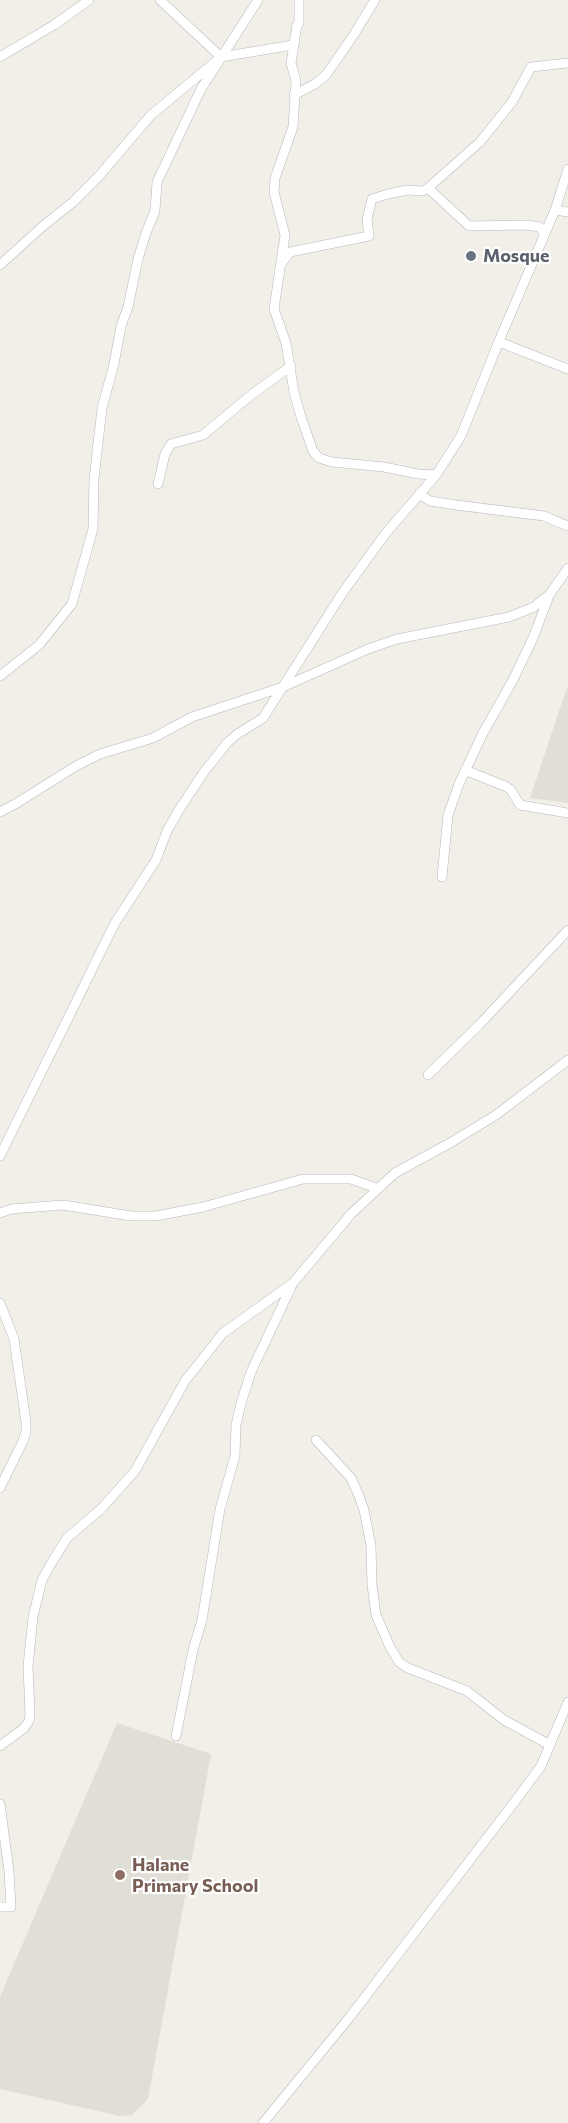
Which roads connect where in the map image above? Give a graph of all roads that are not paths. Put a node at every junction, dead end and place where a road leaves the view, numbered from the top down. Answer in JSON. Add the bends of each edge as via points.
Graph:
{"nodes":[{"id":1,"x":89,"y":0,"type":"edge"},
{"id":2,"x":160,"y":0,"type":"edge"},
{"id":3,"x":258,"y":0,"type":"edge"},
{"id":4,"x":299,"y":0,"type":"edge"},
{"id":5,"x":375,"y":0,"type":"edge"},
{"id":6,"x":293,"y":45,"type":"junction"},
{"id":7,"x":0,"y":57,"type":"edge"},
{"id":8,"x":221,"y":57,"type":"junction"},
{"id":9,"x":568,"y":63,"type":"edge"},
{"id":10,"x":294,"y":95,"type":"junction"},
{"id":11,"x":568,"y":169,"type":"edge"},
{"id":12,"x":428,"y":188,"type":"junction"},
{"id":13,"x":555,"y":210,"type":"junction"},
{"id":14,"x":568,"y":212,"type":"edge"},
{"id":15,"x":544,"y":234,"type":"junction"},
{"id":16,"x":282,"y":262,"type":"junction"},
{"id":17,"x":0,"y":265,"type":"edge"},
{"id":18,"x":498,"y":342,"type":"junction"},
{"id":19,"x":291,"y":366,"type":"junction"},
{"id":20,"x":568,"y":369,"type":"edge"},
{"id":21,"x":436,"y":475,"type":"junction"},
{"id":22,"x":158,"y":484,"type":"dead end"},
{"id":23,"x":419,"y":494,"type":"junction"},
{"id":24,"x":568,"y":526,"type":"edge"},
{"id":25,"x":568,"y":568,"type":"edge"},
{"id":26,"x":549,"y":594,"type":"junction"},
{"id":27,"x":0,"y":676,"type":"edge"},
{"id":28,"x":284,"y":687,"type":"junction"},
{"id":29,"x":465,"y":770,"type":"junction"},
{"id":30,"x":0,"y":812,"type":"edge"},
{"id":31,"x":568,"y":813,"type":"edge"},
{"id":32,"x":441,"y":877,"type":"dead end"},
{"id":33,"x":568,"y":930,"type":"edge"},
{"id":34,"x":568,"y":1060,"type":"edge"},
{"id":35,"x":428,"y":1075,"type":"dead end"},
{"id":36,"x":0,"y":1156,"type":"edge"},
{"id":37,"x":376,"y":1188,"type":"junction"},
{"id":38,"x":0,"y":1213,"type":"edge"},
{"id":39,"x":293,"y":1282,"type":"junction"},
{"id":40,"x":0,"y":1303,"type":"edge"},
{"id":41,"x":316,"y":1440,"type":"dead end"},
{"id":42,"x":0,"y":1488,"type":"edge"},
{"id":43,"x":568,"y":1702,"type":"edge"},
{"id":44,"x":177,"y":1736,"type":"dead end"},
{"id":45,"x":550,"y":1745,"type":"junction"},
{"id":46,"x":0,"y":1746,"type":"edge"},
{"id":47,"x":0,"y":1804,"type":"edge"},
{"id":48,"x":0,"y":1907,"type":"edge"},
{"id":49,"x":263,"y":2123,"type":"edge"}],
"edges":[{"from":1,"to":7,"type":"street","via":[[54,26]]},
{"from":2,"to":8,"type":"street"},
{"from":3,"to":8,"type":"street"},
{"from":4,"to":6,"type":"street","via":[[299,23]]},
{"from":5,"to":10,"type":"street","via":[[326,75]]},
{"from":6,"to":8,"type":"street"},
{"from":6,"to":10,"type":"street"},
{"from":8,"to":17,"type":"street","via":[[151,115],[73,202]]},
{"from":8,"to":27,"type":"street","via":[[201,89],[157,182],[155,210],[138,259],[102,408],[93,529],[72,604],[39,645]]},
{"from":9,"to":12,"type":"street","via":[[531,67],[513,102],[480,142]]},
{"from":10,"to":16,"type":"street","via":[[293,127],[275,178],[274,192],[285,235]]},
{"from":11,"to":13,"type":"street"},
{"from":12,"to":15,"type":"street","via":[[469,226],[526,225],[540,227]]},
{"from":12,"to":16,"type":"street","via":[[372,199],[367,219],[369,236],[290,252]]},
{"from":13,"to":14,"type":"street"},
{"from":13,"to":15,"type":"street"},
{"from":15,"to":18,"type":"street"},
{"from":16,"to":19,"type":"street","via":[[274,309]]},
{"from":18,"to":20,"type":"street"},
{"from":18,"to":21,"type":"street","via":[[461,436]]},
{"from":19,"to":21,"type":"street","via":[[301,417],[319,458]]},
{"from":19,"to":22,"type":"street","via":[[203,435],[171,444]]},
{"from":21,"to":23,"type":"street"},
{"from":23,"to":24,"type":"street","via":[[447,504],[544,516]]},
{"from":23,"to":28,"type":"street","via":[[343,592]]},
{"from":25,"to":26,"type":"street"},
{"from":26,"to":28,"type":"street","via":[[534,607],[509,617],[397,639]]},
{"from":26,"to":29,"type":"street","via":[[513,680]]},
{"from":28,"to":30,"type":"street","via":[[192,717],[153,738],[100,754]]},
{"from":28,"to":36,"type":"street","via":[[263,718],[227,743],[179,810],[156,860],[115,923]]},
{"from":29,"to":31,"type":"street","via":[[507,787],[520,805]]},
{"from":29,"to":32,"type":"street","via":[[448,815]]},
{"from":33,"to":35,"type":"street"},
{"from":34,"to":37,"type":"street","via":[[496,1115]]},
{"from":37,"to":38,"type":"street","via":[[351,1179],[303,1179],[156,1216],[130,1216],[63,1205]]},
{"from":37,"to":39,"type":"street"},
{"from":39,"to":44,"type":"street","via":[[251,1372],[241,1403],[235,1456],[220,1509]]},
{"from":39,"to":46,"type":"street","via":[[223,1333],[186,1381],[135,1472],[67,1538],[51,1562],[33,1617],[28,1666],[29,1721]]},
{"from":40,"to":42,"type":"street","via":[[14,1339],[26,1422],[23,1441]]},
{"from":41,"to":45,"type":"street","via":[[351,1479],[359,1496],[371,1546],[376,1615],[399,1662],[467,1691],[504,1720]]},
{"from":43,"to":45,"type":"street"},
{"from":45,"to":49,"type":"street","via":[[541,1766],[476,1855]]},
{"from":47,"to":48,"type":"street","via":[[11,1907]]}]}
